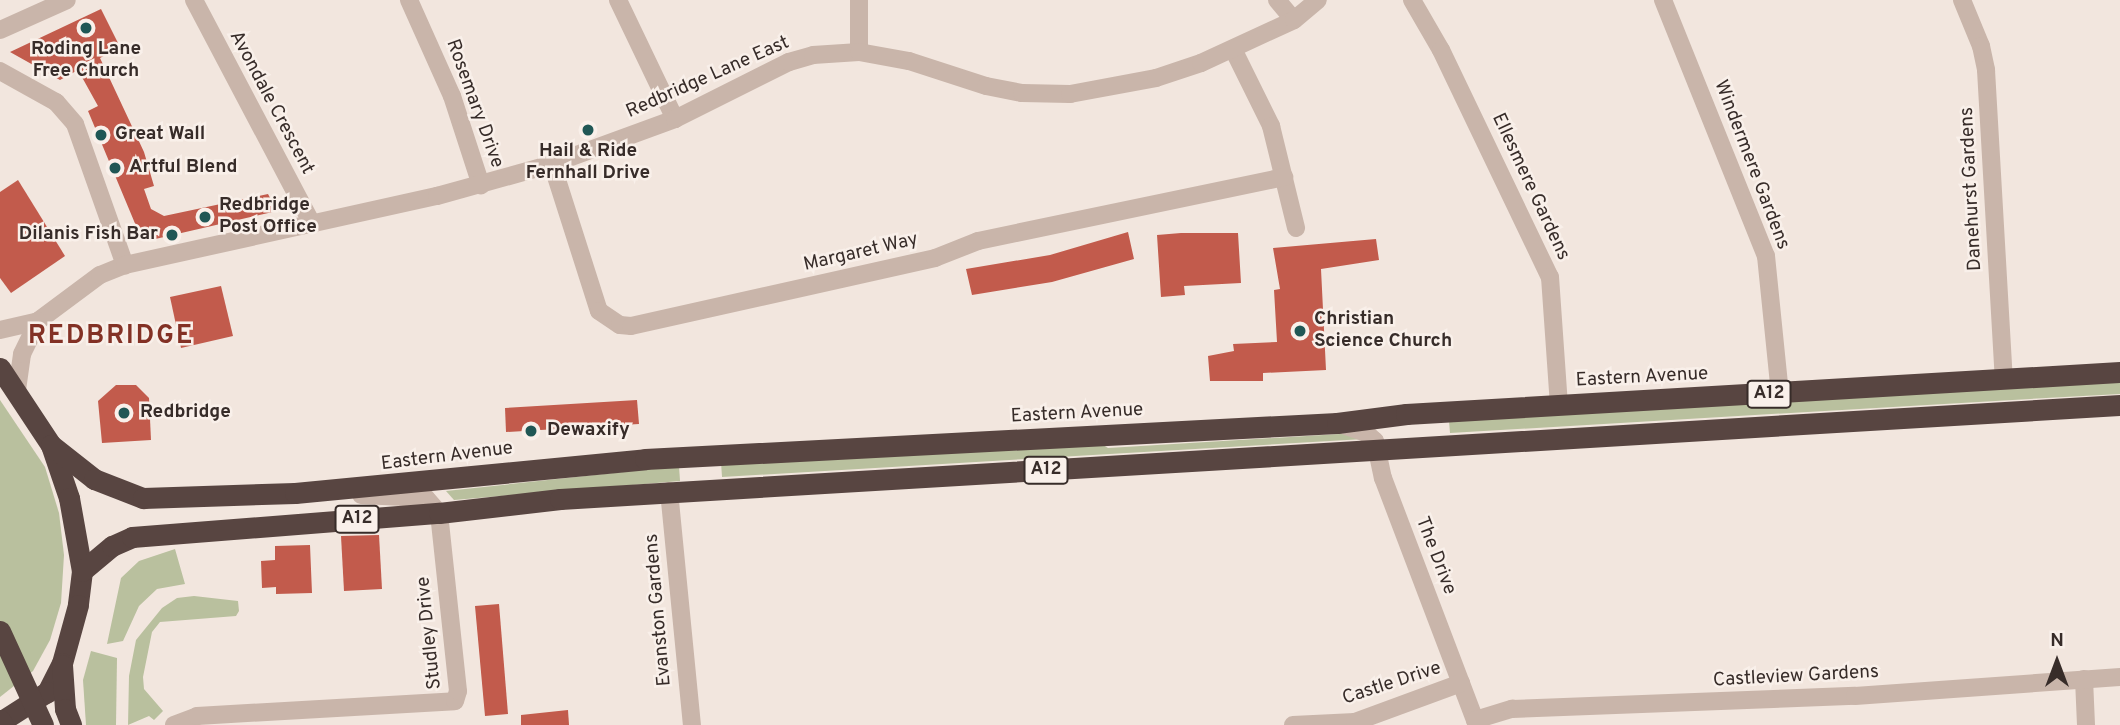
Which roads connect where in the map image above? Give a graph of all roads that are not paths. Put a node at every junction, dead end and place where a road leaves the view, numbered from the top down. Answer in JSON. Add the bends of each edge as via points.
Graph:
{"nodes":[{"id":1,"x":67,"y":0,"type":"edge"},
{"id":2,"x":194,"y":0,"type":"edge"},
{"id":3,"x":409,"y":0,"type":"edge"},
{"id":4,"x":618,"y":0,"type":"edge"},
{"id":5,"x":859,"y":0,"type":"edge"},
{"id":6,"x":1277,"y":0,"type":"edge"},
{"id":7,"x":1318,"y":0,"type":"edge"},
{"id":8,"x":1412,"y":0,"type":"edge"},
{"id":9,"x":1663,"y":0,"type":"edge"},
{"id":10,"x":1962,"y":0,"type":"edge"},
{"id":11,"x":1294,"y":20,"type":"junction"},
{"id":12,"x":0,"y":30,"type":"edge"},
{"id":13,"x":1234,"y":51,"type":"junction"},
{"id":14,"x":859,"y":52,"type":"junction"},
{"id":15,"x":0,"y":71,"type":"edge"},
{"id":16,"x":676,"y":119,"type":"junction"},
{"id":17,"x":552,"y":164,"type":"junction"},
{"id":18,"x":1284,"y":177,"type":"junction"},
{"id":19,"x":481,"y":185,"type":"junction"},
{"id":20,"x":312,"y":224,"type":"junction"},
{"id":21,"x":1296,"y":228,"type":"dead end"},
{"id":22,"x":125,"y":265,"type":"junction"},
{"id":23,"x":38,"y":321,"type":"junction"},
{"id":24,"x":0,"y":330,"type":"edge"},
{"id":25,"x":0,"y":368,"type":"edge"},
{"id":26,"x":2120,"y":372,"type":"edge"},
{"id":27,"x":2004,"y":380,"type":"junction"},
{"id":28,"x":16,"y":390,"type":"junction"},
{"id":29,"x":1780,"y":393,"type":"junction"},
{"id":30,"x":2120,"y":405,"type":"edge"},
{"id":31,"x":1559,"y":406,"type":"junction"},
{"id":32,"x":1337,"y":423,"type":"junction"},
{"id":33,"x":51,"y":445,"type":"junction"},
{"id":34,"x":1378,"y":450,"type":"junction"},
{"id":35,"x":669,"y":491,"type":"junction"},
{"id":36,"x":295,"y":493,"type":"junction"},
{"id":37,"x":439,"y":513,"type":"junction"},
{"id":38,"x":82,"y":571,"type":"junction"},
{"id":39,"x":0,"y":631,"type":"edge"},
{"id":40,"x":62,"y":663,"type":"junction"},
{"id":41,"x":2120,"y":677,"type":"edge"},
{"id":42,"x":2084,"y":679,"type":"junction"},
{"id":43,"x":1461,"y":683,"type":"junction"},
{"id":44,"x":1,"y":722,"type":"edge"},
{"id":45,"x":1476,"y":723,"type":"edge"},
{"id":46,"x":43,"y":725,"type":"edge"},
{"id":47,"x":71,"y":725,"type":"edge"},
{"id":48,"x":174,"y":725,"type":"edge"},
{"id":49,"x":692,"y":725,"type":"edge"},
{"id":50,"x":1293,"y":725,"type":"edge"},
{"id":51,"x":2086,"y":725,"type":"edge"}],
"edges":[{"from":1,"to":12,"type":"street"},
{"from":2,"to":20,"type":"street","name":"Avondale Crescent"},
{"from":3,"to":19,"type":"street","name":"Rosemary Drive","via":[[452,96]]},
{"from":4,"to":16,"type":"street"},
{"from":5,"to":14,"type":"street"},
{"from":6,"to":11,"type":"street"},
{"from":7,"to":11,"type":"street","name":"Redbridge Lane East"},
{"from":8,"to":31,"type":"street","name":"Ellesmere Gardens","via":[[1441,50],[1549,277]]},
{"from":9,"to":29,"type":"street","name":"Windermere Gardens","via":[[1766,256]]},
{"from":10,"to":27,"type":"street","name":"Danehurst Gardens","via":[[1982,46],[1986,70]]},
{"from":11,"to":13,"type":"street","name":"Redbridge Lane East"},
{"from":13,"to":14,"type":"street","name":"Redbridge Lane East","via":[[1156,78],[1070,94],[1022,93],[986,86],[909,61]]},
{"from":13,"to":18,"type":"street","via":[[1270,126]]},
{"from":14,"to":16,"type":"street","name":"Redbridge Lane East","via":[[789,62]]},
{"from":15,"to":22,"type":"street","via":[[56,102],[75,124]]},
{"from":16,"to":17,"type":"street","name":"Redbridge Lane East"},
{"from":17,"to":18,"type":"street","name":"Margaret Way","via":[[598,311],[620,325],[631,326],[935,258],[978,241]]},
{"from":17,"to":19,"type":"street","name":"Redbridge Lane East"},
{"from":18,"to":21,"type":"street"},
{"from":19,"to":20,"type":"street","name":"Redbridge Lane East"},
{"from":20,"to":22,"type":"street","name":"Redbridge Lane East"},
{"from":22,"to":23,"type":"street","name":"Redbridge Lane East","via":[[100,275]]},
{"from":23,"to":24,"type":"street","name":"Redbridge Lane East"},
{"from":23,"to":28,"type":"street","name":"Redbridge Lane East","via":[[22,354]]},
{"from":25,"to":28,"type":"highway","number":"A12"},
{"from":26,"to":27,"type":"highway","name":"Eastern Avenue","number":"A12"},
{"from":27,"to":29,"type":"highway","name":"Eastern Avenue","number":"A12"},
{"from":28,"to":33,"type":"highway","number":"A12"},
{"from":29,"to":31,"type":"highway","name":"Eastern Avenue","number":"A12"},
{"from":30,"to":34,"type":"highway","number":"A12"},
{"from":31,"to":32,"type":"highway","name":"Eastern Avenue","number":"A12","via":[[1386,415]]},
{"from":32,"to":34,"type":"street","via":[[1366,433]]},
{"from":32,"to":36,"type":"highway","name":"Eastern Avenue","number":"A12","via":[[645,459]]},
{"from":33,"to":36,"type":"highway","name":"Eastern Avenue","number":"A12","via":[[94,479],[143,498]]},
{"from":33,"to":38,"type":"highway","number":"A12","via":[[69,498]]},
{"from":34,"to":35,"type":"highway","number":"A12"},
{"from":34,"to":43,"type":"street","name":"The Drive","via":[[1383,478]]},
{"from":35,"to":37,"type":"highway","number":"A12"},
{"from":35,"to":49,"type":"street","name":"Evanston Gardens"},
{"from":36,"to":37,"type":"street","via":[[426,498]]},
{"from":37,"to":38,"type":"highway","number":"A12","via":[[132,537],[112,546]]},
{"from":37,"to":48,"type":"street","name":"Studley Drive","via":[[458,691],[455,701],[197,716]]},
{"from":38,"to":40,"type":"highway","number":"A12"},
{"from":39,"to":46,"type":"highway","bridge":true},
{"from":40,"to":44,"type":"highway","number":"A12","via":[[47,692]]},
{"from":40,"to":47,"type":"highway","via":[[65,709]]},
{"from":41,"to":42,"type":"street","name":"Castleview Gardens"},
{"from":42,"to":45,"type":"street","name":"Castleview Gardens","via":[[1854,696],[1512,709]]},
{"from":42,"to":51,"type":"street"},
{"from":43,"to":45,"type":"street","name":"The Drive"},
{"from":43,"to":50,"type":"street","name":"Castle Drive","via":[[1355,722]]}]}
